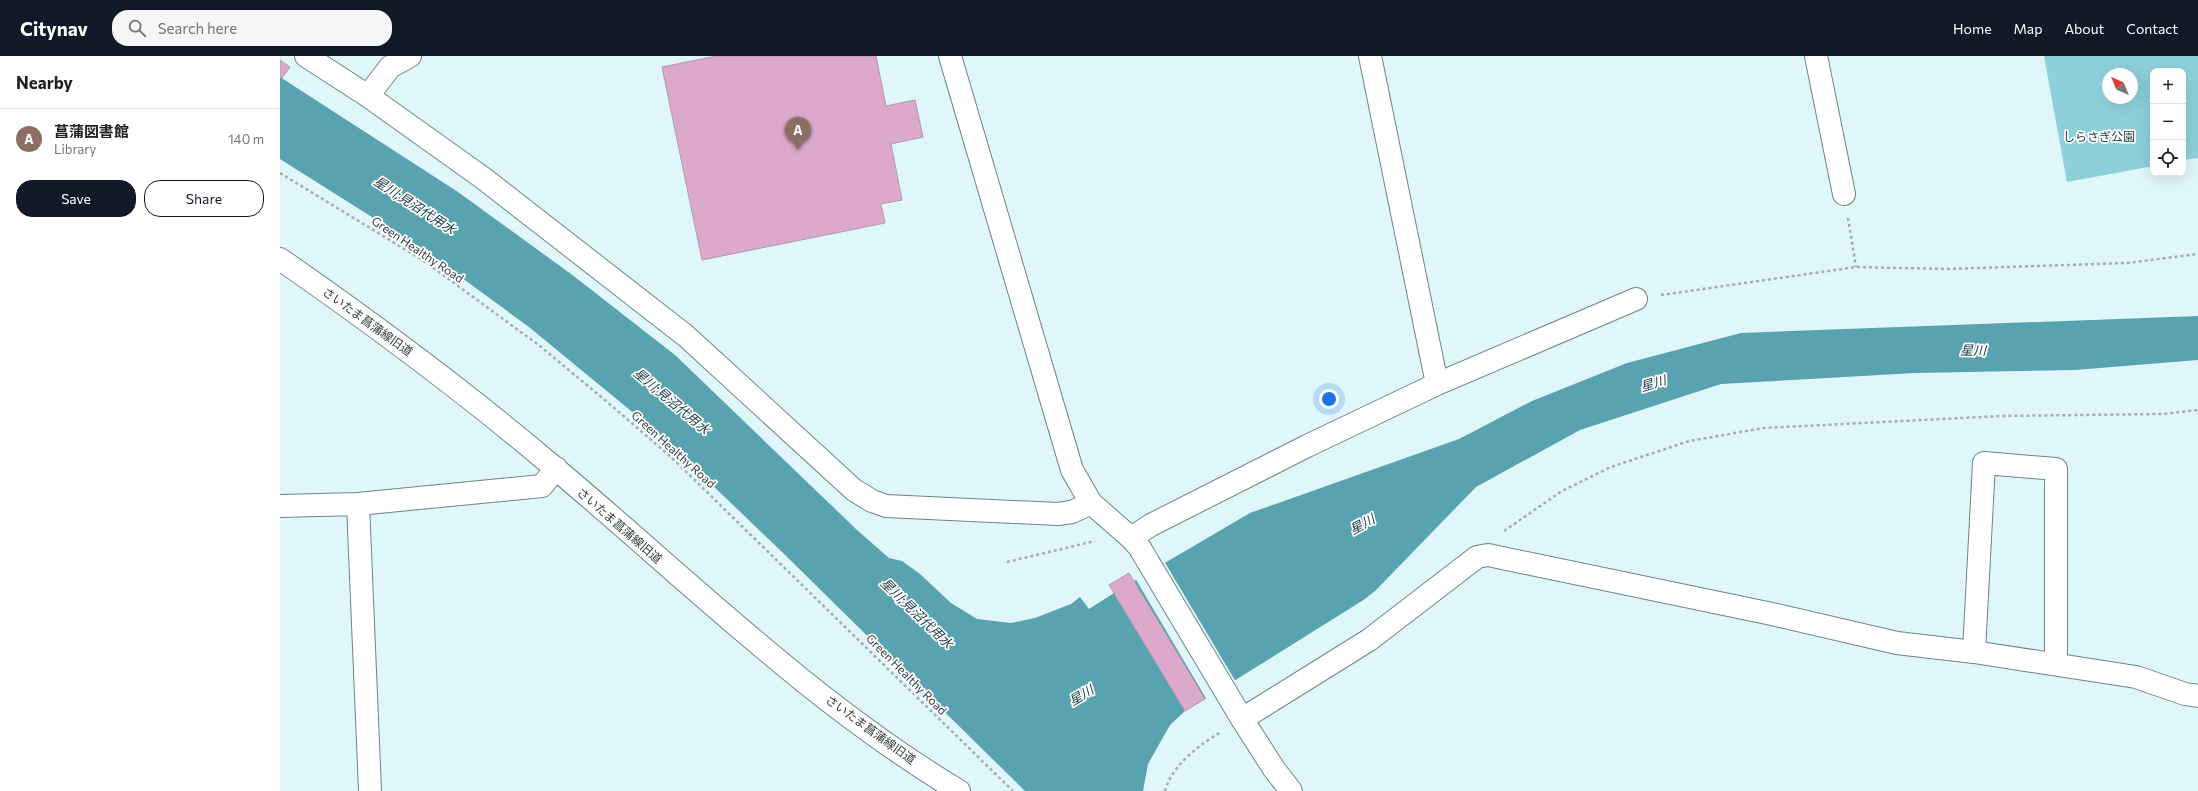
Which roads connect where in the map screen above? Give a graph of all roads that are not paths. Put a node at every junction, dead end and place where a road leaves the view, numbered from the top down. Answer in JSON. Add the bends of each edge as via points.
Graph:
{"nodes":[{"id":1,"x":306,"y":56,"type":"edge"},
{"id":2,"x":410,"y":56,"type":"edge"},
{"id":3,"x":950,"y":56,"type":"edge"},
{"id":4,"x":1370,"y":56,"type":"edge"},
{"id":5,"x":1816,"y":56,"type":"edge"},
{"id":6,"x":368,"y":96,"type":"junction"},
{"id":7,"x":1844,"y":194,"type":"road end"},
{"id":8,"x":280,"y":259,"type":"edge"},
{"id":9,"x":1636,"y":299,"type":"road end"},
{"id":10,"x":1437,"y":384,"type":"junction"},
{"id":11,"x":556,"y":468,"type":"junction"},
{"id":12,"x":1091,"y":503,"type":"junction"},
{"id":13,"x":358,"y":504,"type":"junction"},
{"id":14,"x":280,"y":506,"type":"edge"},
{"id":15,"x":1136,"y":544,"type":"junction"},
{"id":16,"x":1974,"y":652,"type":"junction"},
{"id":17,"x":2056,"y":664,"type":"junction"},
{"id":18,"x":2198,"y":696,"type":"edge"},
{"id":19,"x":1233,"y":724,"type":"junction"},
{"id":20,"x":370,"y":791,"type":"edge"},
{"id":21,"x":959,"y":791,"type":"edge"},
{"id":22,"x":1291,"y":791,"type":"edge"}],
"edges":[{"from":1,"to":6,"type":"street"},
{"from":2,"to":6,"type":"street","via":[[390,67]]},
{"from":3,"to":12,"type":"street","via":[[1072,470]]},
{"from":4,"to":10,"type":"street"},
{"from":5,"to":7,"type":"street"},
{"from":6,"to":12,"type":"street","via":[[483,178],[686,336],[854,490],[872,501],[886,506],[1058,514],[1072,512]]},
{"from":8,"to":11,"type":"street","name":"さいたま菖蒲線旧道","via":[[411,352]]},
{"from":9,"to":10,"type":"street"},
{"from":10,"to":15,"type":"street","via":[[1151,525]]},
{"from":11,"to":13,"type":"street","via":[[542,486]]},
{"from":11,"to":21,"type":"street","name":"さいたま菖蒲線旧道","via":[[686,583],[788,667],[898,751]]},
{"from":12,"to":15,"type":"street"},
{"from":13,"to":14,"type":"street"},
{"from":13,"to":20,"type":"street"},
{"from":15,"to":19,"type":"street","via":[[1226,692]]},
{"from":16,"to":17,"type":"street"},
{"from":16,"to":17,"type":"street","via":[[1984,463],[2056,470]]},
{"from":16,"to":19,"type":"street","via":[[1896,643],[1772,614],[1488,555],[1477,557],[1369,640]]},
{"from":17,"to":18,"type":"street","via":[[2136,677]]},
{"from":19,"to":22,"type":"street"}]}
